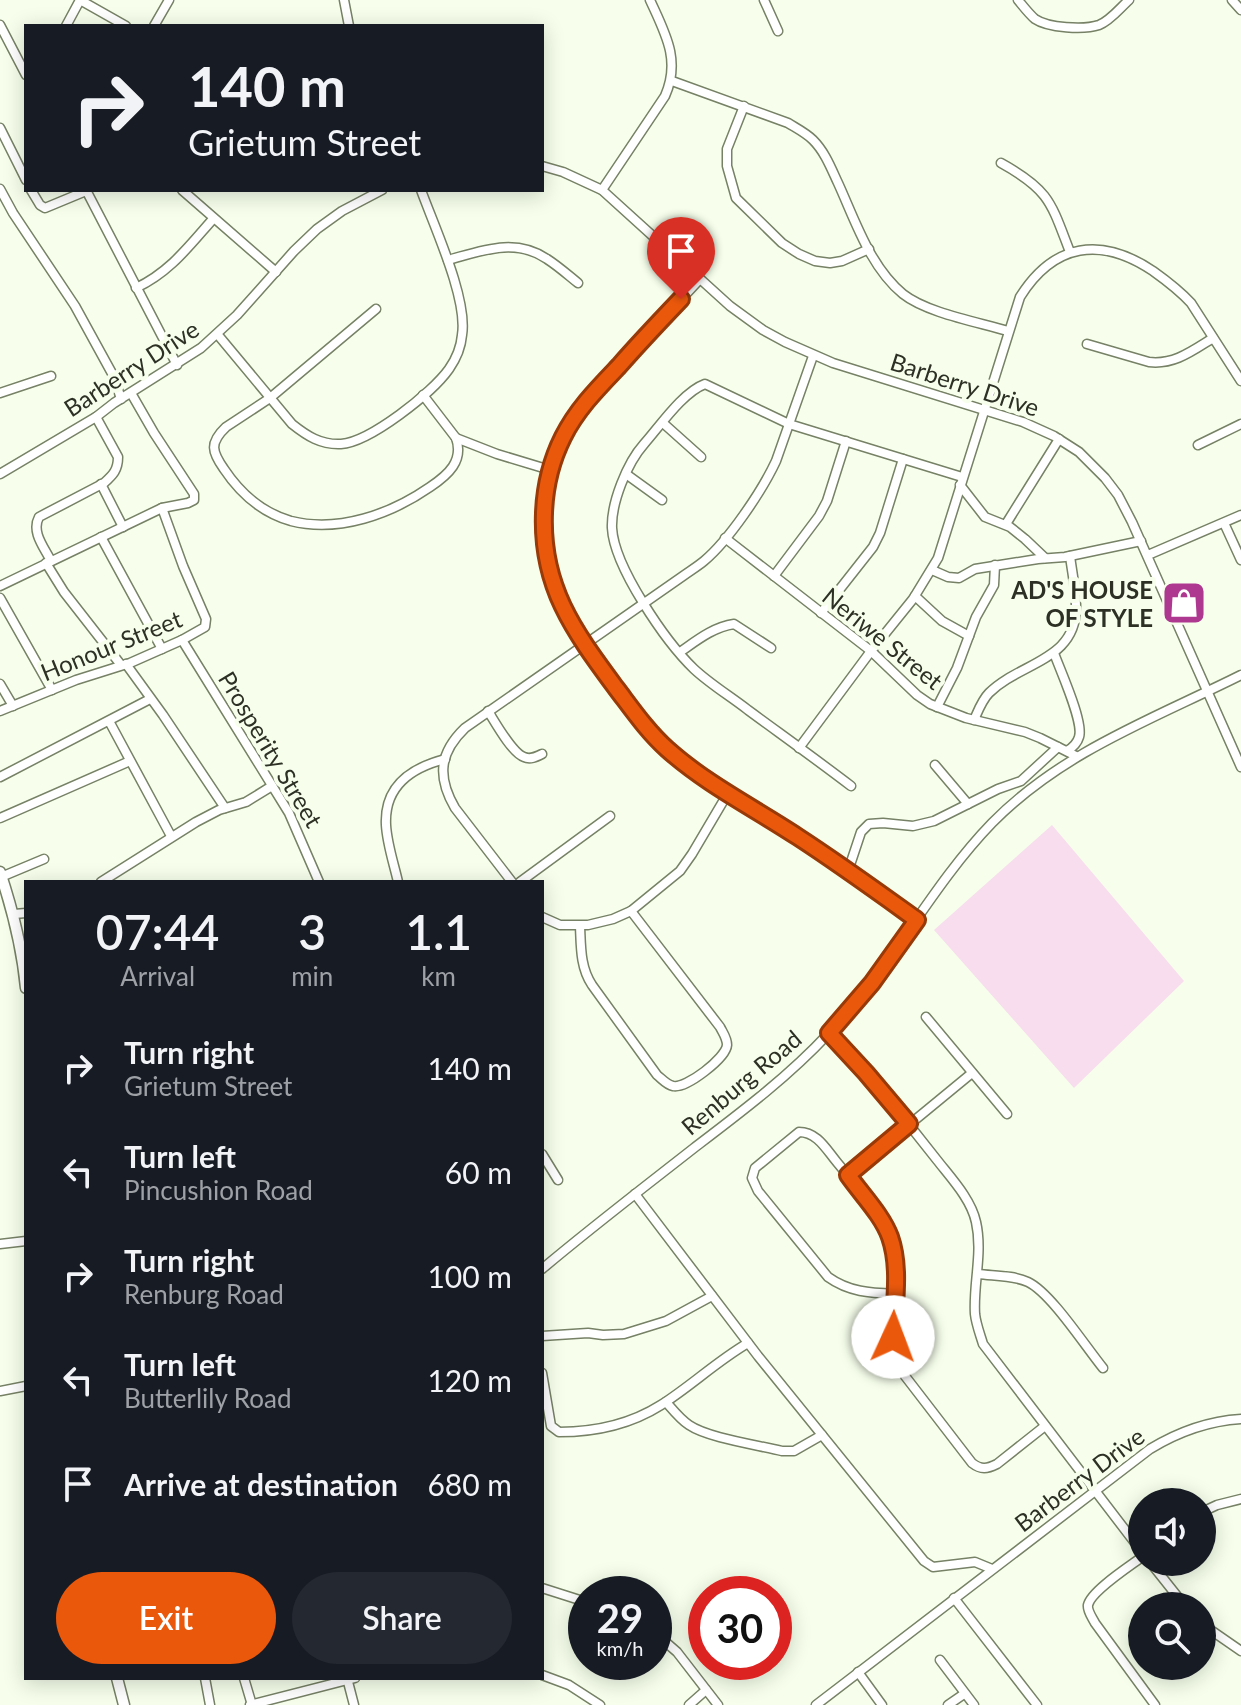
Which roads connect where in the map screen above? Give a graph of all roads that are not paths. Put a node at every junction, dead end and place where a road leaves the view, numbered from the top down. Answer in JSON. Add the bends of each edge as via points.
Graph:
{"nodes":[{"id":1,"x":80,"y":0,"type":"edge"},
{"id":2,"x":169,"y":0,"type":"edge"},
{"id":3,"x":344,"y":0,"type":"edge"},
{"id":4,"x":764,"y":0,"type":"edge"},
{"id":5,"x":1018,"y":0,"type":"edge"},
{"id":6,"x":1129,"y":0,"type":"edge"},
{"id":7,"x":1232,"y":0,"type":"edge"},
{"id":8,"x":652,"y":1,"type":"edge"},
{"id":9,"x":1241,"y":10,"type":"edge"},
{"id":10,"x":67,"y":24,"type":"edge"},
{"id":11,"x":122,"y":24,"type":"edge"},
{"id":12,"x":155,"y":24,"type":"edge"},
{"id":13,"x":349,"y":24,"type":"edge"},
{"id":14,"x":0,"y":25,"type":"edge"},
{"id":15,"x":778,"y":31,"type":"dead end"},
{"id":16,"x":24,"y":71,"type":"edge"},
{"id":17,"x":672,"y":81,"type":"junction"},
{"id":18,"x":744,"y":106,"type":"junction"},
{"id":19,"x":0,"y":128,"type":"edge"},
{"id":20,"x":1001,"y":163,"type":"dead end"},
{"id":21,"x":544,"y":167,"type":"edge"},
{"id":22,"x":24,"y":176,"type":"edge"},
{"id":23,"x":0,"y":189,"type":"edge"},
{"id":24,"x":602,"y":190,"type":"junction"},
{"id":25,"x":32,"y":192,"type":"edge"},
{"id":26,"x":81,"y":192,"type":"edge"},
{"id":27,"x":87,"y":192,"type":"edge"},
{"id":28,"x":184,"y":192,"type":"edge"},
{"id":29,"x":378,"y":192,"type":"edge"},
{"id":30,"x":422,"y":192,"type":"edge"},
{"id":31,"x":213,"y":219,"type":"junction"},
{"id":32,"x":869,"y":249,"type":"junction"},
{"id":33,"x":1070,"y":252,"type":"junction"},
{"id":34,"x":448,"y":260,"type":"junction"},
{"id":35,"x":276,"y":272,"type":"junction"},
{"id":36,"x":700,"y":279,"type":"junction"},
{"id":37,"x":578,"y":283,"type":"dead end"},
{"id":38,"x":136,"y":288,"type":"junction"},
{"id":39,"x":376,"y":309,"type":"dead end"},
{"id":40,"x":1008,"y":331,"type":"junction"},
{"id":41,"x":218,"y":335,"type":"junction"},
{"id":42,"x":1213,"y":338,"type":"junction"},
{"id":43,"x":1087,"y":344,"type":"dead end"},
{"id":44,"x":813,"y":356,"type":"junction"},
{"id":45,"x":177,"y":365,"type":"junction"},
{"id":46,"x":51,"y":376,"type":"dead end"},
{"id":47,"x":1241,"y":381,"type":"edge"},
{"id":48,"x":0,"y":393,"type":"edge"},
{"id":49,"x":131,"y":393,"type":"junction"},
{"id":50,"x":423,"y":395,"type":"junction"},
{"id":51,"x":270,"y":398,"type":"junction"},
{"id":52,"x":121,"y":399,"type":"junction"},
{"id":53,"x":984,"y":409,"type":"junction"},
{"id":54,"x":96,"y":417,"type":"junction"},
{"id":55,"x":663,"y":423,"type":"junction"},
{"id":56,"x":789,"y":424,"type":"junction"},
{"id":57,"x":1241,"y":424,"type":"edge"},
{"id":58,"x":456,"y":438,"type":"junction"},
{"id":59,"x":1059,"y":439,"type":"junction"},
{"id":60,"x":846,"y":441,"type":"junction"},
{"id":61,"x":1198,"y":445,"type":"dead end"},
{"id":62,"x":701,"y":457,"type":"dead end"},
{"id":63,"x":903,"y":459,"type":"junction"},
{"id":64,"x":550,"y":470,"type":"junction"},
{"id":65,"x":0,"y":474,"type":"edge"},
{"id":66,"x":626,"y":474,"type":"junction"},
{"id":67,"x":961,"y":481,"type":"junction"},
{"id":68,"x":101,"y":484,"type":"junction"},
{"id":69,"x":662,"y":500,"type":"dead end"},
{"id":70,"x":162,"y":508,"type":"junction"},
{"id":71,"x":1241,"y":515,"type":"edge"},
{"id":72,"x":1224,"y":523,"type":"junction"},
{"id":73,"x":1006,"y":524,"type":"junction"},
{"id":74,"x":123,"y":527,"type":"junction"},
{"id":75,"x":101,"y":537,"type":"junction"},
{"id":76,"x":725,"y":538,"type":"junction"},
{"id":77,"x":1141,"y":541,"type":"junction"},
{"id":78,"x":1148,"y":555,"type":"junction"},
{"id":79,"x":1070,"y":556,"type":"junction"},
{"id":80,"x":1045,"y":558,"type":"junction"},
{"id":81,"x":1241,"y":560,"type":"edge"},
{"id":82,"x":48,"y":562,"type":"junction"},
{"id":83,"x":995,"y":565,"type":"junction"},
{"id":84,"x":932,"y":570,"type":"junction"},
{"id":85,"x":774,"y":576,"type":"junction"},
{"id":86,"x":0,"y":586,"type":"edge"},
{"id":87,"x":915,"y":596,"type":"junction"},
{"id":88,"x":0,"y":598,"type":"edge"},
{"id":89,"x":643,"y":604,"type":"junction"},
{"id":90,"x":821,"y":613,"type":"junction"},
{"id":91,"x":969,"y":636,"type":"junction"},
{"id":92,"x":182,"y":640,"type":"junction"},
{"id":93,"x":585,"y":644,"type":"junction"},
{"id":94,"x":771,"y":648,"type":"dead end"},
{"id":95,"x":162,"y":649,"type":"junction"},
{"id":96,"x":871,"y":651,"type":"junction"},
{"id":97,"x":680,"y":652,"type":"junction"},
{"id":98,"x":1054,"y":653,"type":"junction"},
{"id":99,"x":124,"y":664,"type":"junction"},
{"id":100,"x":1241,"y":675,"type":"edge"},
{"id":101,"x":0,"y":684,"type":"edge"},
{"id":102,"x":52,"y":690,"type":"junction"},
{"id":103,"x":1206,"y":692,"type":"junction"},
{"id":104,"x":150,"y":699,"type":"junction"},
{"id":105,"x":13,"y":706,"type":"junction"},
{"id":106,"x":937,"y":707,"type":"junction"},
{"id":107,"x":0,"y":711,"type":"edge"},
{"id":108,"x":488,"y":711,"type":"junction"},
{"id":109,"x":974,"y":720,"type":"junction"},
{"id":110,"x":109,"y":721,"type":"junction"},
{"id":111,"x":799,"y":748,"type":"junction"},
{"id":112,"x":1063,"y":749,"type":"junction"},
{"id":113,"x":542,"y":754,"type":"dead end"},
{"id":114,"x":1076,"y":756,"type":"junction"},
{"id":115,"x":445,"y":759,"type":"junction"},
{"id":116,"x":130,"y":761,"type":"junction"},
{"id":117,"x":935,"y":765,"type":"dead end"},
{"id":118,"x":1241,"y":767,"type":"edge"},
{"id":119,"x":0,"y":777,"type":"edge"},
{"id":120,"x":272,"y":786,"type":"junction"},
{"id":121,"x":851,"y":786,"type":"dead end"},
{"id":122,"x":728,"y":793,"type":"junction"},
{"id":123,"x":968,"y":804,"type":"junction"},
{"id":124,"x":225,"y":808,"type":"junction"},
{"id":125,"x":610,"y":816,"type":"dead end"},
{"id":126,"x":0,"y":818,"type":"edge"},
{"id":127,"x":171,"y":836,"type":"junction"},
{"id":128,"x":44,"y":859,"type":"dead end"},
{"id":129,"x":848,"y":871,"type":"junction"},
{"id":130,"x":1,"y":874,"type":"edge"},
{"id":131,"x":104,"y":880,"type":"edge"},
{"id":132,"x":318,"y":880,"type":"edge"},
{"id":133,"x":398,"y":880,"type":"edge"},
{"id":134,"x":510,"y":880,"type":"edge"},
{"id":135,"x":523,"y":880,"type":"edge"},
{"id":136,"x":631,"y":911,"type":"junction"},
{"id":137,"x":24,"y":913,"type":"edge"},
{"id":138,"x":14,"y":914,"type":"junction"},
{"id":139,"x":544,"y":918,"type":"edge"},
{"id":140,"x":917,"y":920,"type":"junction"},
{"id":141,"x":580,"y":926,"type":"junction"},
{"id":142,"x":24,"y":972,"type":"edge"},
{"id":143,"x":926,"y":1017,"type":"dead end"},
{"id":144,"x":829,"y":1033,"type":"junction"},
{"id":145,"x":972,"y":1073,"type":"junction"},
{"id":146,"x":1007,"y":1114,"type":"dead end"},
{"id":147,"x":909,"y":1124,"type":"junction"},
{"id":148,"x":544,"y":1157,"type":"edge"},
{"id":149,"x":848,"y":1175,"type":"junction"},
{"id":150,"x":558,"y":1180,"type":"dead end"},
{"id":151,"x":635,"y":1194,"type":"junction"},
{"id":152,"x":24,"y":1241,"type":"edge"},
{"id":153,"x":0,"y":1244,"type":"edge"},
{"id":154,"x":544,"y":1267,"type":"edge"},
{"id":155,"x":978,"y":1274,"type":"junction"},
{"id":156,"x":895,"y":1294,"type":"junction"},
{"id":157,"x":712,"y":1296,"type":"junction"},
{"id":158,"x":544,"y":1336,"type":"edge"},
{"id":159,"x":748,"y":1343,"type":"junction"},
{"id":160,"x":1103,"y":1368,"type":"dead end"},
{"id":161,"x":544,"y":1385,"type":"edge"},
{"id":162,"x":24,"y":1386,"type":"edge"},
{"id":163,"x":0,"y":1391,"type":"edge"},
{"id":164,"x":666,"y":1402,"type":"junction"},
{"id":165,"x":1241,"y":1419,"type":"edge"},
{"id":166,"x":1045,"y":1426,"type":"junction"},
{"id":167,"x":822,"y":1435,"type":"junction"},
{"id":168,"x":1095,"y":1491,"type":"junction"},
{"id":169,"x":1241,"y":1499,"type":"edge"},
{"id":170,"x":1216,"y":1505,"type":"edge"},
{"id":171,"x":1128,"y":1535,"type":"edge"},
{"id":172,"x":1128,"y":1566,"type":"edge"},
{"id":173,"x":992,"y":1569,"type":"junction"},
{"id":174,"x":1161,"y":1576,"type":"edge"},
{"id":175,"x":544,"y":1589,"type":"edge"},
{"id":176,"x":1174,"y":1592,"type":"edge"},
{"id":177,"x":568,"y":1596,"type":"edge"},
{"id":178,"x":954,"y":1598,"type":"junction"},
{"id":179,"x":1216,"y":1634,"type":"edge"},
{"id":180,"x":672,"y":1648,"type":"edge"},
{"id":181,"x":1241,"y":1651,"type":"edge"},
{"id":182,"x":940,"y":1660,"type":"dead end"},
{"id":183,"x":858,"y":1672,"type":"junction"},
{"id":184,"x":544,"y":1676,"type":"edge"},
{"id":185,"x":118,"y":1680,"type":"edge"},
{"id":186,"x":205,"y":1680,"type":"edge"},
{"id":187,"x":245,"y":1680,"type":"edge"},
{"id":188,"x":345,"y":1680,"type":"edge"},
{"id":189,"x":349,"y":1680,"type":"edge"},
{"id":190,"x":706,"y":1690,"type":"junction"},
{"id":191,"x":964,"y":1694,"type":"junction"},
{"id":192,"x":588,"y":1702,"type":"edge"},
{"id":193,"x":124,"y":1705,"type":"edge"},
{"id":194,"x":210,"y":1705,"type":"edge"},
{"id":195,"x":251,"y":1705,"type":"edge"},
{"id":196,"x":354,"y":1705,"type":"edge"},
{"id":197,"x":600,"y":1705,"type":"edge"},
{"id":198,"x":689,"y":1705,"type":"edge"},
{"id":199,"x":718,"y":1705,"type":"edge"},
{"id":200,"x":816,"y":1705,"type":"edge"},
{"id":201,"x":882,"y":1705,"type":"edge"},
{"id":202,"x":948,"y":1705,"type":"edge"},
{"id":203,"x":974,"y":1705,"type":"edge"},
{"id":204,"x":1037,"y":1705,"type":"edge"},
{"id":205,"x":1155,"y":1705,"type":"edge"}],
"edges":[{"from":1,"to":10,"type":"street"},
{"from":1,"to":11,"type":"street"},
{"from":2,"to":12,"type":"street"},
{"from":3,"to":13,"type":"street"},
{"from":4,"to":15,"type":"street"},
{"from":5,"to":6,"type":"street","via":[[1041,22],[1082,28],[1100,25]]},
{"from":7,"to":9,"type":"street"},
{"from":8,"to":17,"type":"street","via":[[670,46]]},
{"from":14,"to":16,"type":"street"},
{"from":17,"to":18,"type":"street"},
{"from":17,"to":24,"type":"street"},
{"from":18,"to":32,"type":"street","via":[[814,140]]},
{"from":18,"to":32,"type":"street","via":[[727,149],[736,198],[782,243],[815,261],[842,261]]},
{"from":19,"to":22,"type":"street"},
{"from":20,"to":33,"type":"street","via":[[1046,195]]},
{"from":21,"to":24,"type":"street","name":"Barberry Drive"},
{"from":23,"to":52,"type":"street","via":[[75,306]]},
{"from":24,"to":36,"type":"street","name":"Barberry Drive"},
{"from":25,"to":26,"type":"street","via":[[45,208]]},
{"from":27,"to":38,"type":"street"},
{"from":28,"to":31,"type":"street"},
{"from":29,"to":35,"type":"street","name":"Barberry Drive","via":[[317,229]]},
{"from":30,"to":34,"type":"street"},
{"from":31,"to":35,"type":"street"},
{"from":31,"to":38,"type":"street","via":[[168,269]]},
{"from":32,"to":40,"type":"street","via":[[894,286],[910,298]]},
{"from":33,"to":40,"type":"street","via":[[1028,284]]},
{"from":33,"to":42,"type":"street","via":[[1106,249],[1143,265],[1181,292]]},
{"from":34,"to":37,"type":"street","via":[[492,248],[523,248],[547,258]]},
{"from":34,"to":50,"type":"street","via":[[461,304],[462,336],[447,372]]},
{"from":35,"to":41,"type":"street","name":"Barberry Drive"},
{"from":36,"to":44,"type":"street","name":"Barberry Drive","via":[[763,330]]},
{"from":36,"to":64,"type":"street","via":[[587,400],[562,438]]},
{"from":38,"to":45,"type":"street"},
{"from":39,"to":51,"type":"street"},
{"from":40,"to":53,"type":"street"},
{"from":41,"to":45,"type":"street","name":"Barberry Drive"},
{"from":41,"to":51,"type":"street"},
{"from":42,"to":43,"type":"street","via":[[1158,364]]},
{"from":42,"to":47,"type":"street"},
{"from":44,"to":53,"type":"street","name":"Barberry Drive"},
{"from":44,"to":56,"type":"street"},
{"from":45,"to":49,"type":"street","name":"Barberry Drive"},
{"from":46,"to":48,"type":"street"},
{"from":49,"to":52,"type":"street","name":"Barberry Drive"},
{"from":49,"to":70,"type":"street","via":[[195,496],[191,502]]},
{"from":50,"to":51,"type":"street","via":[[376,431],[345,444],[304,434]]},
{"from":50,"to":58,"type":"street"},
{"from":51,"to":58,"type":"street","via":[[220,433],[214,452],[252,501],[292,521],[354,521],[413,499],[454,467]]},
{"from":52,"to":54,"type":"street","name":"Barberry Drive"},
{"from":53,"to":59,"type":"street","name":"Barberry Drive"},
{"from":53,"to":67,"type":"street"},
{"from":54,"to":65,"type":"street","name":"Barberry Drive"},
{"from":54,"to":68,"type":"street","via":[[118,457],[116,470]]},
{"from":55,"to":56,"type":"street","via":[[686,396],[705,384]]},
{"from":55,"to":62,"type":"street"},
{"from":55,"to":66,"type":"street","via":[[636,453]]},
{"from":56,"to":60,"type":"street"},
{"from":56,"to":76,"type":"street","via":[[768,477]]},
{"from":57,"to":61,"type":"street"},
{"from":58,"to":64,"type":"street"},
{"from":59,"to":73,"type":"street"},
{"from":59,"to":77,"type":"street","name":"Barberry Drive","via":[[1105,478]]},
{"from":60,"to":63,"type":"street"},
{"from":60,"to":85,"type":"street","via":[[827,501]]},
{"from":63,"to":67,"type":"street"},
{"from":63,"to":90,"type":"street","via":[[873,547]]},
{"from":64,"to":93,"type":"street","via":[[543,534],[546,562],[568,618]]},
{"from":66,"to":69,"type":"street"},
{"from":66,"to":89,"type":"street","via":[[612,528],[620,559]]},
{"from":67,"to":73,"type":"street","via":[[985,517]]},
{"from":67,"to":84,"type":"street"},
{"from":68,"to":74,"type":"street"},
{"from":68,"to":82,"type":"street","via":[[39,517],[36,533]]},
{"from":70,"to":74,"type":"street"},
{"from":70,"to":92,"type":"street","name":"Honour Street","via":[[207,623]]},
{"from":71,"to":72,"type":"street"},
{"from":72,"to":78,"type":"street"},
{"from":72,"to":81,"type":"street"},
{"from":73,"to":80,"type":"street"},
{"from":74,"to":75,"type":"street"},
{"from":75,"to":82,"type":"street"},
{"from":75,"to":95,"type":"street"},
{"from":76,"to":85,"type":"street","name":"Neriwe Street"},
{"from":76,"to":89,"type":"street","via":[[706,560]]},
{"from":77,"to":78,"type":"street","name":"Barberry Drive"},
{"from":77,"to":79,"type":"street"},
{"from":78,"to":103,"type":"street","name":"Barberry Drive"},
{"from":79,"to":80,"type":"street"},
{"from":79,"to":98,"type":"street","via":[[1075,621]]},
{"from":80,"to":83,"type":"street"},
{"from":82,"to":86,"type":"street"},
{"from":82,"to":99,"type":"street","via":[[64,592]]},
{"from":83,"to":84,"type":"street","via":[[956,578]]},
{"from":83,"to":91,"type":"street","via":[[994,585]]},
{"from":84,"to":87,"type":"street"},
{"from":85,"to":90,"type":"street","name":"Neriwe Street"},
{"from":87,"to":91,"type":"street","via":[[942,621]]},
{"from":87,"to":96,"type":"street"},
{"from":88,"to":102,"type":"street"},
{"from":89,"to":93,"type":"street"},
{"from":89,"to":97,"type":"street"},
{"from":90,"to":96,"type":"street","name":"Neriwe Street"},
{"from":91,"to":106,"type":"street"},
{"from":92,"to":95,"type":"street","name":"Honour Street"},
{"from":92,"to":120,"type":"street","name":"Prosperity Street"},
{"from":93,"to":108,"type":"street"},
{"from":93,"to":122,"type":"street","via":[[649,730]]},
{"from":94,"to":97,"type":"street","via":[[734,624]]},
{"from":95,"to":99,"type":"street","name":"Honour Street"},
{"from":96,"to":106,"type":"street","name":"Neriwe Street"},
{"from":96,"to":111,"type":"street"},
{"from":97,"to":111,"type":"street","via":[[710,682]]},
{"from":98,"to":109,"type":"street","via":[[990,692]]},
{"from":98,"to":112,"type":"street","via":[[1080,731],[1078,741]]},
{"from":99,"to":102,"type":"street","name":"Honour Street"},
{"from":99,"to":104,"type":"street"},
{"from":100,"to":103,"type":"street","name":"Renburg Road"},
{"from":101,"to":105,"type":"street"},
{"from":102,"to":105,"type":"street","name":"Honour Street"},
{"from":103,"to":114,"type":"street","name":"Renburg Road"},
{"from":103,"to":118,"type":"street","name":"Barberry Drive"},
{"from":104,"to":110,"type":"street"},
{"from":104,"to":124,"type":"street"},
{"from":105,"to":107,"type":"street","name":"Honour Street"},
{"from":106,"to":109,"type":"street","name":"Neriwe Street"},
{"from":108,"to":113,"type":"street","via":[[518,753],[526,758]]},
{"from":108,"to":115,"type":"street","via":[[456,737]]},
{"from":109,"to":112,"type":"street","name":"Neriwe Street","via":[[1025,732]]},
{"from":110,"to":116,"type":"street"},
{"from":110,"to":119,"type":"street"},
{"from":111,"to":121,"type":"street"},
{"from":112,"to":114,"type":"street","name":"Neriwe Street"},
{"from":112,"to":123,"type":"street","via":[[1021,781]]},
{"from":114,"to":140,"type":"street","name":"Renburg Road","via":[[988,828]]},
{"from":115,"to":133,"type":"street","via":[[403,778],[393,792],[386,821]]},
{"from":115,"to":134,"type":"street","via":[[447,794]]},
{"from":116,"to":126,"type":"street"},
{"from":116,"to":127,"type":"street"},
{"from":117,"to":123,"type":"street"},
{"from":120,"to":124,"type":"street"},
{"from":120,"to":132,"type":"street","name":"Prosperity Street"},
{"from":122,"to":129,"type":"street"},
{"from":122,"to":136,"type":"street","via":[[680,871]]},
{"from":123,"to":129,"type":"street","via":[[921,825],[869,824],[861,832]]},
{"from":124,"to":127,"type":"street"},
{"from":125,"to":135,"type":"street"},
{"from":127,"to":131,"type":"street"},
{"from":128,"to":130,"type":"street"},
{"from":129,"to":140,"type":"street"},
{"from":130,"to":138,"type":"main road"},
{"from":136,"to":141,"type":"street"},
{"from":136,"to":141,"type":"street","via":[[726,1038],[723,1055],[685,1085],[669,1085],[657,1075],[592,985],[583,966]]},
{"from":137,"to":138,"type":"street"},
{"from":138,"to":142,"type":"main road"},
{"from":139,"to":141,"type":"street"},
{"from":140,"to":144,"type":"street","name":"Renburg Road"},
{"from":143,"to":145,"type":"street"},
{"from":144,"to":147,"type":"street"},
{"from":144,"to":151,"type":"street","name":"Renburg Road","via":[[743,1111]]},
{"from":145,"to":146,"type":"street"},
{"from":145,"to":147,"type":"street"},
{"from":147,"to":149,"type":"street"},
{"from":147,"to":155,"type":"street","via":[[974,1216]]},
{"from":148,"to":150,"type":"street"},
{"from":149,"to":156,"type":"street","via":[[891,1239]]},
{"from":149,"to":156,"type":"street","via":[[815,1137],[799,1132],[755,1168],[752,1178],[828,1277],[855,1291]]},
{"from":151,"to":154,"type":"street","name":"Renburg Road"},
{"from":151,"to":157,"type":"street"},
{"from":152,"to":153,"type":"street"},
{"from":155,"to":160,"type":"street","via":[[1015,1277],[1038,1289]]},
{"from":155,"to":166,"type":"street","via":[[975,1311],[983,1344]]},
{"from":156,"to":166,"type":"street","via":[[893,1337],[899,1364],[972,1463],[988,1469]]},
{"from":157,"to":158,"type":"street","via":[[666,1321],[624,1334]]},
{"from":157,"to":159,"type":"street"},
{"from":159,"to":164,"type":"street"},
{"from":159,"to":167,"type":"street"},
{"from":161,"to":164,"type":"street","via":[[551,1426],[559,1432],[625,1423]]},
{"from":162,"to":163,"type":"street"},
{"from":164,"to":167,"type":"street","via":[[703,1432],[782,1451],[794,1451]]},
{"from":165,"to":168,"type":"street","name":"Barberry Drive","via":[[1173,1436]]},
{"from":166,"to":168,"type":"street"},
{"from":167,"to":173,"type":"street","via":[[924,1561],[933,1567],[975,1562]]},
{"from":168,"to":171,"type":"street"},
{"from":168,"to":173,"type":"street","name":"Barberry Drive"},
{"from":169,"to":170,"type":"street"},
{"from":172,"to":205,"type":"street","via":[[1097,1592],[1088,1608]]},
{"from":173,"to":178,"type":"street","name":"Barberry Drive"},
{"from":174,"to":176,"type":"street"},
{"from":175,"to":177,"type":"street"},
{"from":178,"to":183,"type":"street","name":"Barberry Drive"},
{"from":178,"to":204,"type":"street"},
{"from":179,"to":181,"type":"street"},
{"from":180,"to":190,"type":"street"},
{"from":182,"to":191,"type":"street"},
{"from":183,"to":200,"type":"street","name":"Barberry Drive"},
{"from":183,"to":201,"type":"street"},
{"from":184,"to":192,"type":"street","via":[[569,1685]]},
{"from":185,"to":193,"type":"main road"},
{"from":186,"to":194,"type":"street"},
{"from":187,"to":195,"type":"street"},
{"from":188,"to":195,"type":"street"},
{"from":189,"to":196,"type":"street"},
{"from":190,"to":198,"type":"street"},
{"from":190,"to":199,"type":"street"},
{"from":191,"to":202,"type":"street"},
{"from":191,"to":203,"type":"street"},
{"from":192,"to":197,"type":"street"}]}
